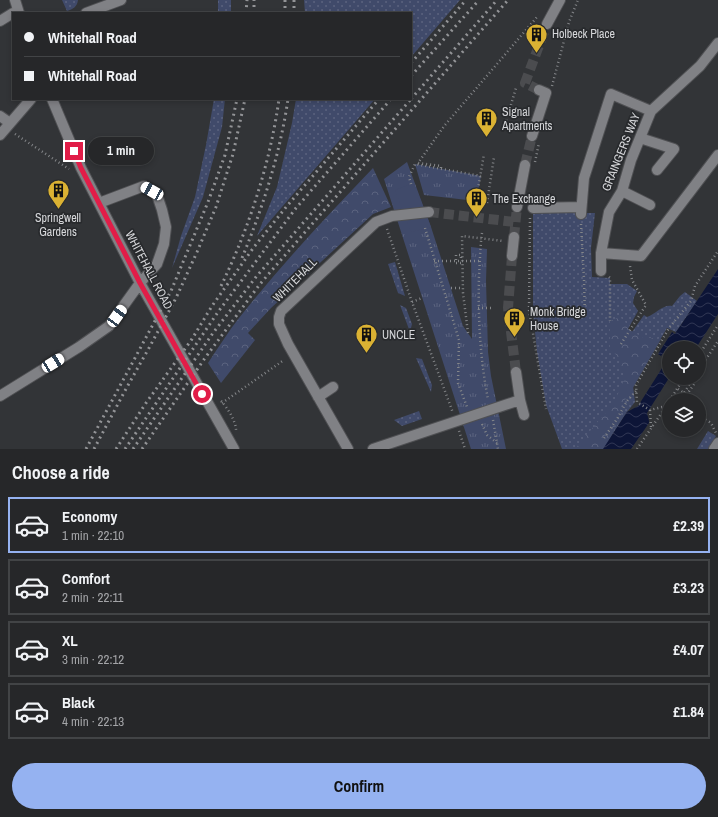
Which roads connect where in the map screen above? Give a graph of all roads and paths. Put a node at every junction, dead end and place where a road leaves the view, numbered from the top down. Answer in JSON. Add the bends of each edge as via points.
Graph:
{"nodes":[{"id":1,"x":121,"y":0,"type":"edge"},
{"id":2,"x":560,"y":0,"type":"edge"},
{"id":3,"x":89,"y":12,"type":"edge"},
{"id":4,"x":554,"y":12,"type":"junction"},
{"id":5,"x":12,"y":13,"type":"edge"},
{"id":6,"x":0,"y":21,"type":"edge"},
{"id":7,"x":547,"y":24,"type":"tunnel mouth"},
{"id":8,"x":718,"y":43,"type":"edge"},
{"id":9,"x":516,"y":88,"type":"dead end"},
{"id":10,"x":539,"y":90,"type":"tunnel mouth"},
{"id":11,"x":30,"y":100,"type":"edge"},
{"id":12,"x":52,"y":100,"type":"edge"},
{"id":13,"x":651,"y":111,"type":"junction"},
{"id":14,"x":0,"y":116,"type":"edge"},
{"id":15,"x":504,"y":128,"type":"dead end"},
{"id":16,"x":5,"y":129,"type":"edge"},
{"id":17,"x":532,"y":136,"type":"tunnel mouth"},
{"id":18,"x":640,"y":138,"type":"junction"},
{"id":19,"x":484,"y":154,"type":"dead end"},
{"id":20,"x":718,"y":155,"type":"edge"},
{"id":21,"x":494,"y":157,"type":"dead end"},
{"id":22,"x":525,"y":165,"type":"tunnel mouth"},
{"id":23,"x":440,"y":168,"type":"junction"},
{"id":24,"x":657,"y":170,"type":"dead end"},
{"id":25,"x":480,"y":176,"type":"junction"},
{"id":26,"x":87,"y":180,"type":"junction"},
{"id":27,"x":411,"y":184,"type":"dead end"},
{"id":28,"x":622,"y":191,"type":"junction"},
{"id":29,"x":476,"y":201,"type":"dead end"},
{"id":30,"x":99,"y":203,"type":"junction"},
{"id":31,"x":486,"y":203,"type":"dead end"},
{"id":32,"x":650,"y":205,"type":"dead end"},
{"id":33,"x":518,"y":207,"type":"tunnel mouth"},
{"id":34,"x":533,"y":208,"type":"dead end"},
{"id":35,"x":581,"y":210,"type":"junction"},
{"id":36,"x":429,"y":212,"type":"tunnel mouth"},
{"id":37,"x":388,"y":218,"type":"junction"},
{"id":38,"x":425,"y":228,"type":"dead end"},
{"id":39,"x":482,"y":233,"type":"dead end"},
{"id":40,"x":514,"y":237,"type":"tunnel mouth"},
{"id":41,"x":488,"y":239,"type":"dead end"},
{"id":42,"x":718,"y":251,"type":"edge"},
{"id":43,"x":601,"y":253,"type":"junction"},
{"id":44,"x":629,"y":255,"type":"junction"},
{"id":45,"x":512,"y":256,"type":"tunnel mouth"},
{"id":46,"x":434,"y":261,"type":"junction"},
{"id":47,"x":480,"y":261,"type":"junction"},
{"id":48,"x":462,"y":262,"type":"junction"},
{"id":49,"x":601,"y":271,"type":"joint"},
{"id":50,"x":140,"y":283,"type":"junction"},
{"id":51,"x":451,"y":288,"type":"dead end"},
{"id":52,"x":463,"y":288,"type":"junction"},
{"id":53,"x":422,"y":298,"type":"dead end"},
{"id":54,"x":412,"y":302,"type":"junction"},
{"id":55,"x":478,"y":308,"type":"junction"},
{"id":56,"x":491,"y":308,"type":"dead end"},
{"id":57,"x":584,"y":320,"type":"dead end"},
{"id":58,"x":610,"y":321,"type":"dead end"},
{"id":59,"x":718,"y":325,"type":"edge"},
{"id":60,"x":468,"y":333,"type":"dead end"},
{"id":61,"x":718,"y":341,"type":"edge"},
{"id":62,"x":621,"y":344,"type":"dead end"},
{"id":63,"x":706,"y":344,"type":"edge"},
{"id":64,"x":294,"y":353,"type":"junction"},
{"id":65,"x":706,"y":359,"type":"edge"},
{"id":66,"x":516,"y":372,"type":"tunnel mouth"},
{"id":67,"x":484,"y":376,"type":"dead end"},
{"id":68,"x":680,"y":385,"type":"edge"},
{"id":69,"x":689,"y":385,"type":"edge"},
{"id":70,"x":333,"y":387,"type":"dead end"},
{"id":71,"x":678,"y":389,"type":"junction"},
{"id":72,"x":636,"y":391,"type":"junction"},
{"id":73,"x":675,"y":393,"type":"edge"},
{"id":74,"x":0,"y":396,"type":"edge"},
{"id":75,"x":318,"y":396,"type":"junction"},
{"id":76,"x":520,"y":400,"type":"junction"},
{"id":77,"x":222,"y":403,"type":"dead end"},
{"id":78,"x":662,"y":407,"type":"edge"},
{"id":79,"x":650,"y":410,"type":"junction"},
{"id":80,"x":662,"y":412,"type":"edge"},
{"id":81,"x":470,"y":413,"type":"dead end"},
{"id":82,"x":524,"y":415,"type":"dead end"},
{"id":83,"x":706,"y":420,"type":"edge"},
{"id":84,"x":456,"y":422,"type":"junction"},
{"id":85,"x":481,"y":422,"type":"dead end"},
{"id":86,"x":651,"y":428,"type":"junction"},
{"id":87,"x":718,"y":434,"type":"edge"},
{"id":88,"x":604,"y":438,"type":"dead end"},
{"id":89,"x":498,"y":443,"type":"dead end"},
{"id":90,"x":718,"y":443,"type":"edge"},
{"id":91,"x":389,"y":447,"type":"edge"},
{"id":92,"x":234,"y":449,"type":"edge"},
{"id":93,"x":348,"y":449,"type":"edge"},
{"id":94,"x":373,"y":449,"type":"edge"},
{"id":95,"x":465,"y":449,"type":"edge"},
{"id":96,"x":637,"y":449,"type":"edge"},
{"id":97,"x":714,"y":449,"type":"edge"}],
"edges":[{"from":1,"to":3,"type":"street"},
{"from":2,"to":4,"type":"street"},
{"from":4,"to":7,"type":"street"},
{"from":4,"to":23,"type":"path","via":[[541,12],[445,125],[418,162],[441,166]]},
{"from":5,"to":6,"type":"street"},
{"from":8,"to":13,"type":"street","name":"GRAINGERS WAY","via":[[700,66]]},
{"from":9,"to":15,"type":"path"},
{"from":10,"to":17,"type":"street","via":[[546,93]]},
{"from":11,"to":16,"type":"street"},
{"from":12,"to":26,"type":"street","name":"WHITEHALL ROAD"},
{"from":13,"to":18,"type":"street","name":"GRAINGERS WAY"},
{"from":13,"to":35,"type":"street","via":[[611,94],[584,178]]},
{"from":14,"to":16,"type":"street"},
{"from":16,"to":26,"type":"path"},
{"from":18,"to":24,"type":"street","via":[[674,149]]},
{"from":18,"to":28,"type":"street","name":"GRAINGERS WAY"},
{"from":19,"to":25,"type":"path"},
{"from":20,"to":44,"type":"street","via":[[641,256]]},
{"from":21,"to":31,"type":"path"},
{"from":22,"to":33,"type":"street"},
{"from":23,"to":25,"type":"path"},
{"from":23,"to":27,"type":"path","via":[[415,164],[409,177]]},
{"from":25,"to":29,"type":"path"},
{"from":26,"to":30,"type":"street","name":"WHITEHALL ROAD"},
{"from":28,"to":32,"type":"street"},
{"from":28,"to":43,"type":"street","name":"GRAINGERS WAY","via":[[609,212]]},
{"from":30,"to":50,"type":"street","name":"WHITEHALL ROAD"},
{"from":30,"to":50,"type":"street","via":[[144,186],[157,195],[166,227],[164,244],[157,264]]},
{"from":34,"to":35,"type":"street"},
{"from":35,"to":57,"type":"path"},
{"from":36,"to":37,"type":"street"},
{"from":37,"to":54,"type":"path"},
{"from":37,"to":64,"type":"street","name":"WHITEHALL","via":[[376,222],[363,233],[281,311],[279,324]]},
{"from":38,"to":46,"type":"path"},
{"from":39,"to":47,"type":"path"},
{"from":40,"to":45,"type":"street"},
{"from":41,"to":48,"type":"path","via":[[462,236]]},
{"from":42,"to":72,"type":"path","via":[[694,286],[691,301],[669,328],[636,385]]},
{"from":43,"to":44,"type":"street"},
{"from":43,"to":49,"type":"street","name":"GRAINGERS WAY"},
{"from":44,"to":62,"type":"path","via":[[632,280],[646,305]]},
{"from":46,"to":48,"type":"path","bridge":true},
{"from":46,"to":81,"type":"path","via":[[459,340],[458,383]]},
{"from":47,"to":48,"type":"path","bridge":true},
{"from":47,"to":55,"type":"path"},
{"from":48,"to":52,"type":"path"},
{"from":49,"to":58,"type":"path","via":[[610,278]]},
{"from":50,"to":74,"type":"street","via":[[109,326]]},
{"from":50,"to":92,"type":"street","name":"WHITEHALL ROAD"},
{"from":51,"to":52,"type":"path"},
{"from":52,"to":60,"type":"path"},
{"from":53,"to":54,"type":"path"},
{"from":54,"to":84,"type":"path"},
{"from":55,"to":56,"type":"path"},
{"from":55,"to":67,"type":"path"},
{"from":59,"to":63,"type":"path"},
{"from":61,"to":65,"type":"path"},
{"from":64,"to":75,"type":"street","name":"WHITEHALL"},
{"from":64,"to":77,"type":"path"},
{"from":66,"to":76,"type":"street"},
{"from":68,"to":71,"type":"path"},
{"from":69,"to":71,"type":"path","via":[[684,393]]},
{"from":70,"to":75,"type":"street"},
{"from":71,"to":73,"type":"path"},
{"from":72,"to":79,"type":"path","via":[[637,402]]},
{"from":72,"to":88,"type":"path","via":[[627,400]]},
{"from":75,"to":93,"type":"street","name":"WHITEHALL"},
{"from":76,"to":82,"type":"street"},
{"from":76,"to":84,"type":"street"},
{"from":78,"to":79,"type":"path"},
{"from":79,"to":86,"type":"path"},
{"from":80,"to":86,"type":"path"},
{"from":83,"to":87,"type":"path"},
{"from":84,"to":91,"type":"street"},
{"from":84,"to":95,"type":"path"},
{"from":85,"to":89,"type":"path","via":[[487,435]]},
{"from":86,"to":96,"type":"path"},
{"from":90,"to":97,"type":"street"},
{"from":91,"to":94,"type":"street"}]}
